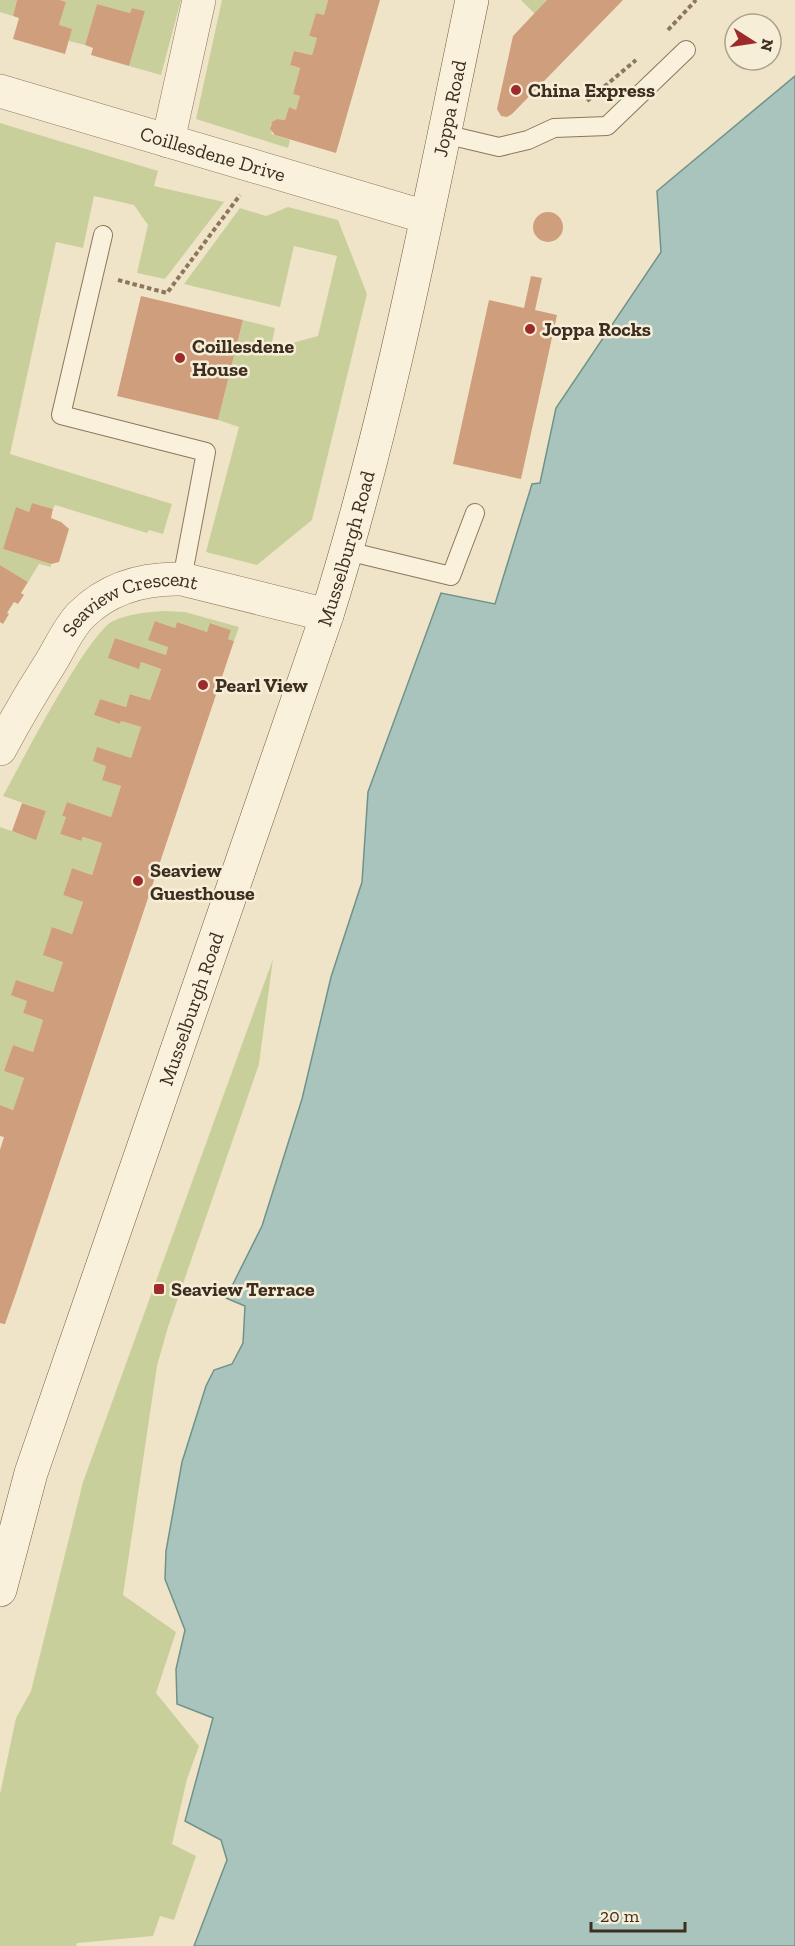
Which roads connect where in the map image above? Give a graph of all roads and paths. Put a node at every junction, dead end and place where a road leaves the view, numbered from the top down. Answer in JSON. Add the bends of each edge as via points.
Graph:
{"nodes":[{"id":1,"x":199,"y":0,"type":"edge"},
{"id":2,"x":472,"y":0,"type":"edge"},
{"id":3,"x":696,"y":0,"type":"edge"},
{"id":4,"x":666,"y":32,"type":"dead end"},
{"id":5,"x":686,"y":50,"type":"dead end"},
{"id":6,"x":642,"y":55,"type":"dead end"},
{"id":7,"x":0,"y":91,"type":"edge"},
{"id":8,"x":554,"y":128,"type":"junction"},
{"id":9,"x":444,"y":134,"type":"junction"},
{"id":10,"x":168,"y":141,"type":"junction"},
{"id":11,"x":260,"y":168,"type":"junction"},
{"id":12,"x":426,"y":217,"type":"junction"},
{"id":13,"x":103,"y":235,"type":"dead end"},
{"id":14,"x":94,"y":274,"type":"junction"},
{"id":15,"x":475,"y":513,"type":"dead end"},
{"id":16,"x":347,"y":550,"type":"junction"},
{"id":17,"x":182,"y":579,"type":"junction"},
{"id":18,"x":327,"y":615,"type":"junction"},
{"id":19,"x":0,"y":749,"type":"edge"},
{"id":20,"x":0,"y":1590,"type":"edge"}],
"edges":[{"from":1,"to":10,"type":"main road"},
{"from":2,"to":9,"type":"main road","name":"Joppa Road"},
{"from":3,"to":4,"type":"path"},
{"from":5,"to":8,"type":"lane","via":[[608,126]]},
{"from":6,"to":8,"type":"path"},
{"from":7,"to":10,"type":"main road","name":"Coillesdene Drive"},
{"from":8,"to":9,"type":"lane","via":[[499,147]]},
{"from":9,"to":12,"type":"main road","name":"Joppa Road"},
{"from":10,"to":11,"type":"main road","name":"Coillesdene Drive"},
{"from":11,"to":12,"type":"main road","name":"Coillesdene Drive"},
{"from":11,"to":14,"type":"path","via":[[167,293]]},
{"from":12,"to":16,"type":"main road","name":"Musselburgh Road","via":[[391,384]]},
{"from":13,"to":14,"type":"lane"},
{"from":14,"to":17,"type":"lane","via":[[61,415],[207,452]]},
{"from":15,"to":16,"type":"lane","via":[[451,576]]},
{"from":16,"to":18,"type":"main road","name":"Musselburgh Road"},
{"from":17,"to":18,"type":"main road","name":"Seaview Crescent"},
{"from":17,"to":19,"type":"main road","name":"Seaview Crescent","via":[[133,583],[104,596],[80,616]]},
{"from":18,"to":20,"type":"main road","name":"Musselburgh Road","via":[[41,1442]]}]}
